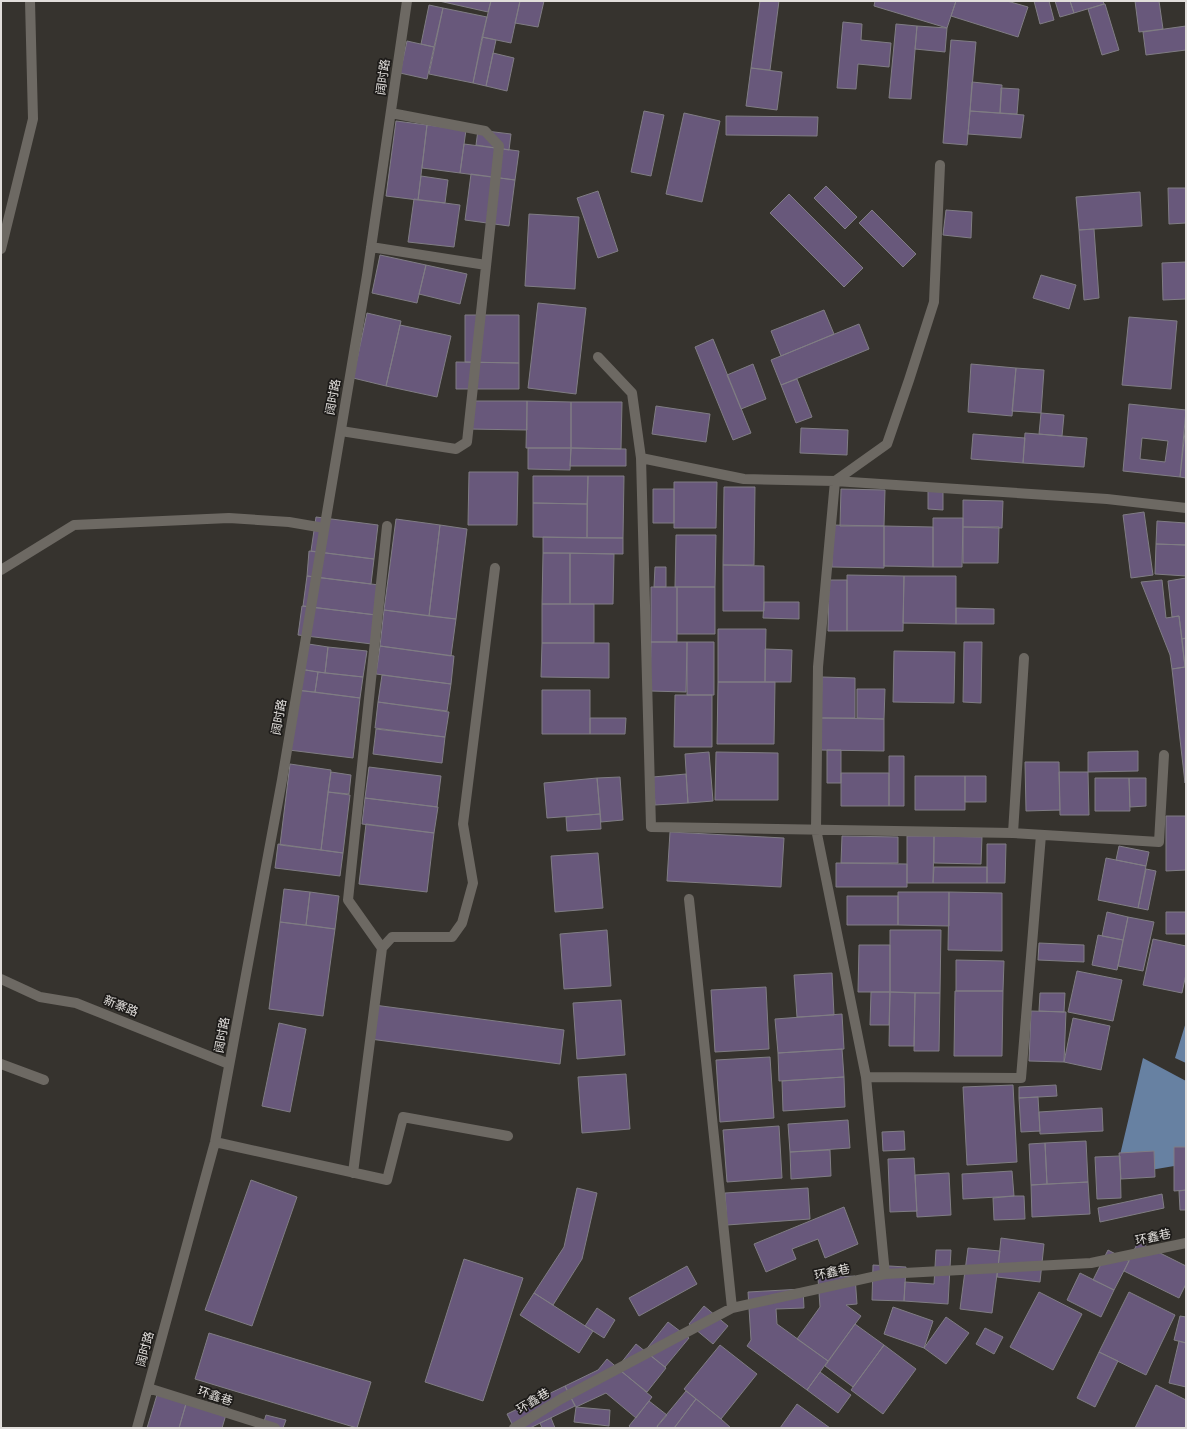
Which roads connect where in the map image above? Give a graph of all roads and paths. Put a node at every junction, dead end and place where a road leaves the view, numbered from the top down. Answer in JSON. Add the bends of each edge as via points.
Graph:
{"nodes":[{"id":1,"x":30,"y":1,"type":"edge"},
{"id":2,"x":407,"y":1,"type":"edge"},
{"id":3,"x":391,"y":113,"type":"junction"},
{"id":4,"x":940,"y":165,"type":"dead end"},
{"id":5,"x":371,"y":247,"type":"junction"},
{"id":6,"x":1,"y":249,"type":"edge"},
{"id":7,"x":486,"y":265,"type":"junction"},
{"id":8,"x":598,"y":357,"type":"dead end"},
{"id":9,"x":341,"y":431,"type":"junction"},
{"id":10,"x":641,"y":458,"type":"junction"},
{"id":11,"x":835,"y":481,"type":"junction"},
{"id":12,"x":1186,"y":508,"type":"edge"},
{"id":13,"x":387,"y":526,"type":"dead end"},
{"id":14,"x":324,"y":528,"type":"junction"},
{"id":15,"x":495,"y":568,"type":"dead end"},
{"id":16,"x":1,"y":570,"type":"edge"},
{"id":17,"x":1024,"y":658,"type":"dead end"},
{"id":18,"x":1164,"y":755,"type":"dead end"},
{"id":19,"x":816,"y":829,"type":"junction"},
{"id":20,"x":1013,"y":833,"type":"junction"},
{"id":21,"x":1042,"y":835,"type":"junction"},
{"id":22,"x":690,"y":899,"type":"dead end"},
{"id":23,"x":382,"y":948,"type":"junction"},
{"id":24,"x":1,"y":979,"type":"edge"},
{"id":25,"x":1,"y":1064,"type":"edge"},
{"id":26,"x":230,"y":1064,"type":"junction"},
{"id":27,"x":866,"y":1077,"type":"junction"},
{"id":28,"x":44,"y":1080,"type":"dead end"},
{"id":29,"x":508,"y":1136,"type":"dead end"},
{"id":30,"x":215,"y":1142,"type":"junction"},
{"id":31,"x":353,"y":1173,"type":"junction"},
{"id":32,"x":1186,"y":1243,"type":"edge"},
{"id":33,"x":885,"y":1274,"type":"junction"},
{"id":34,"x":732,"y":1308,"type":"junction"},
{"id":35,"x":148,"y":1388,"type":"junction"},
{"id":36,"x":137,"y":1428,"type":"edge"},
{"id":37,"x":274,"y":1428,"type":"edge"},
{"id":38,"x":514,"y":1428,"type":"edge"}],
"edges":[{"from":1,"to":6,"type":"street","via":[[34,119]]},
{"from":2,"to":3,"type":"street","name":"阔时路"},
{"from":3,"to":5,"type":"street","name":"阔时路"},
{"from":3,"to":7,"type":"street","via":[[485,131],[499,146]]},
{"from":4,"to":11,"type":"street","via":[[934,302],[906,387],[887,444]]},
{"from":5,"to":7,"type":"street"},
{"from":5,"to":9,"type":"street","name":"阔时路"},
{"from":7,"to":9,"type":"street","via":[[467,442],[456,449]]},
{"from":8,"to":10,"type":"street","via":[[632,393]]},
{"from":9,"to":14,"type":"street","name":"阔时路"},
{"from":10,"to":11,"type":"street","via":[[744,478]]},
{"from":10,"to":19,"type":"street","via":[[651,827]]},
{"from":11,"to":12,"type":"street","via":[[1107,499]]},
{"from":11,"to":19,"type":"street","via":[[818,667]]},
{"from":13,"to":23,"type":"street","via":[[348,900]]},
{"from":14,"to":16,"type":"street","via":[[289,522],[229,518],[74,525]]},
{"from":14,"to":26,"type":"street","name":"阔时路","via":[[282,780]]},
{"from":15,"to":23,"type":"street","via":[[463,824],[473,883],[462,923],[452,937],[392,937]]},
{"from":17,"to":20,"type":"street"},
{"from":18,"to":21,"type":"street","via":[[1159,842]]},
{"from":19,"to":20,"type":"street"},
{"from":19,"to":27,"type":"street"},
{"from":20,"to":21,"type":"street"},
{"from":21,"to":27,"type":"street","via":[[1021,1078]]},
{"from":22,"to":34,"type":"street"},
{"from":23,"to":31,"type":"street"},
{"from":24,"to":26,"type":"street","name":"新寨路","via":[[40,997],[76,1003]]},
{"from":25,"to":28,"type":"street"},
{"from":26,"to":30,"type":"street","name":"阔时路"},
{"from":27,"to":33,"type":"street"},
{"from":29,"to":31,"type":"street","via":[[403,1117],[387,1180]]},
{"from":30,"to":31,"type":"street"},
{"from":30,"to":35,"type":"street","name":"阔时路"},
{"from":32,"to":33,"type":"street","name":"环鑫巷","via":[[1091,1263]]},
{"from":33,"to":34,"type":"street","name":"环鑫巷"},
{"from":34,"to":38,"type":"street","name":"环鑫巷"},
{"from":35,"to":36,"type":"street","name":"阔时路"},
{"from":35,"to":37,"type":"street","name":"环鑫巷"}]}
